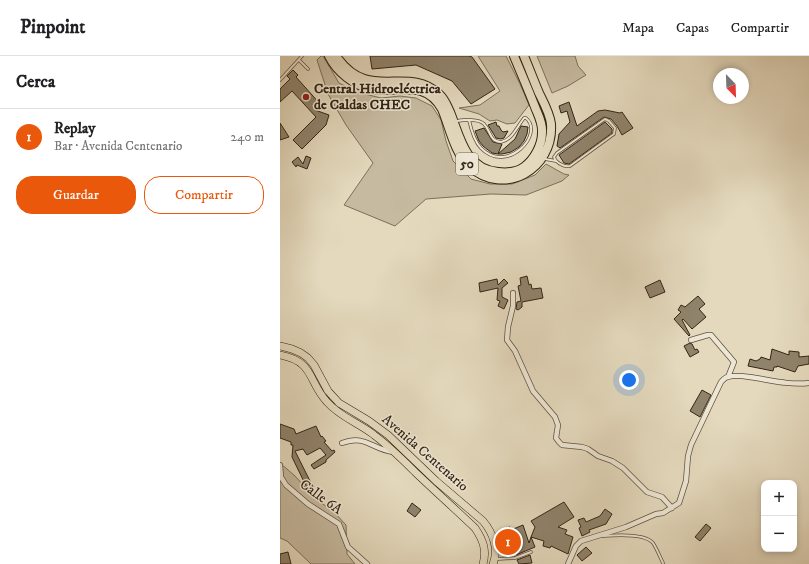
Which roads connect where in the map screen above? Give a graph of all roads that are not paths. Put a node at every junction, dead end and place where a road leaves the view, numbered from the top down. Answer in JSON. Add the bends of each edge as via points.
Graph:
{"nodes":[{"id":1,"x":302,"y":56,"type":"edge"},
{"id":2,"x":329,"y":56,"type":"edge"},
{"id":3,"x":336,"y":56,"type":"edge"},
{"id":4,"x":514,"y":56,"type":"edge"},
{"id":5,"x":524,"y":56,"type":"edge"},
{"id":6,"x":299,"y":60,"type":"junction"},
{"id":7,"x":308,"y":69,"type":"dead end"},
{"id":8,"x":280,"y":80,"type":"edge"},
{"id":9,"x":469,"y":120,"type":"junction"},
{"id":10,"x":454,"y":121,"type":"junction"},
{"id":11,"x":543,"y":156,"type":"junction"},
{"id":12,"x":555,"y":156,"type":"junction"},
{"id":13,"x":556,"y":161,"type":"junction"},
{"id":14,"x":513,"y":293,"type":"dead end"},
{"id":15,"x":691,"y":340,"type":"dead end"},
{"id":16,"x":280,"y":346,"type":"edge"},
{"id":17,"x":280,"y":355,"type":"edge"},
{"id":18,"x":728,"y":377,"type":"junction"},
{"id":19,"x":809,"y":383,"type":"edge"},
{"id":20,"x":342,"y":443,"type":"dead end"},
{"id":21,"x":394,"y":452,"type":"junction"},
{"id":22,"x":280,"y":465,"type":"edge"},
{"id":23,"x":672,"y":508,"type":"junction"},
{"id":24,"x":596,"y":536,"type":"junction"},
{"id":25,"x":531,"y":552,"type":"dead end"},
{"id":26,"x":484,"y":561,"type":"edge"},
{"id":27,"x":494,"y":561,"type":"edge"},
{"id":28,"x":663,"y":563,"type":"edge"},
{"id":29,"x":367,"y":564,"type":"edge"},
{"id":30,"x":568,"y":564,"type":"edge"}],
"edges":[{"from":1,"to":6,"type":"lane"},
{"from":2,"to":11,"type":"highway","number":"50","via":[[344,76],[357,84],[372,88],[411,88],[424,92],[434,99],[442,109],[459,154],[480,174],[499,180],[514,178],[532,170]]},
{"from":3,"to":10,"type":"highway","number":"50","via":[[349,71],[362,78],[381,82],[413,82],[430,88],[443,99]]},
{"from":4,"to":10,"type":"highway","number":"50","via":[[542,127],[539,147],[525,166],[501,172],[488,170],[477,164],[464,150]]},
{"from":5,"to":11,"type":"highway","number":"50","via":[[550,119],[550,135]]},
{"from":6,"to":7,"type":"lane"},
{"from":6,"to":8,"type":"lane"},
{"from":9,"to":9,"type":"lane","via":[[484,124],[491,137],[501,142],[510,138],[526,118],[529,122],[529,138],[514,154],[493,156],[480,148]]},
{"from":9,"to":10,"type":"lane"},
{"from":11,"to":12,"type":"lane"},
{"from":11,"to":13,"type":"lane"},
{"from":12,"to":13,"type":"lane"},
{"from":12,"to":13,"type":"lane","via":[[603,120],[608,120],[615,128],[614,134],[570,166]]},
{"from":14,"to":23,"type":"street","via":[[507,340],[515,351],[533,391],[555,417],[558,425],[556,438],[562,445],[588,449],[623,468],[647,492],[662,497]]},
{"from":15,"to":18,"type":"street","via":[[711,335],[734,362]]},
{"from":16,"to":27,"type":"main road","name":"Avenida Centenario","via":[[308,358],[314,364],[328,391],[339,403],[388,435],[482,520],[493,537]]},
{"from":17,"to":21,"type":"main road","name":"Avenida Centenario","via":[[300,362],[328,404]]},
{"from":18,"to":19,"type":"street","via":[[739,375],[786,383]]},
{"from":18,"to":23,"type":"street","via":[[721,382],[691,445],[684,490],[678,503]]},
{"from":20,"to":21,"type":"street","via":[[361,440]]},
{"from":21,"to":26,"type":"main road","name":"Avenida Centenario","via":[[475,528],[483,543]]},
{"from":22,"to":29,"type":"street","name":"Calle 6A","via":[[281,477],[286,485],[308,504],[339,524],[348,547]]},
{"from":23,"to":24,"type":"street"},
{"from":24,"to":28,"type":"lane","via":[[646,538],[652,542]]},
{"from":24,"to":30,"type":"street","via":[[578,543]]},
{"from":25,"to":27,"type":"lane","via":[[515,558]]},
{"from":26,"to":27,"type":"lane"}]}
